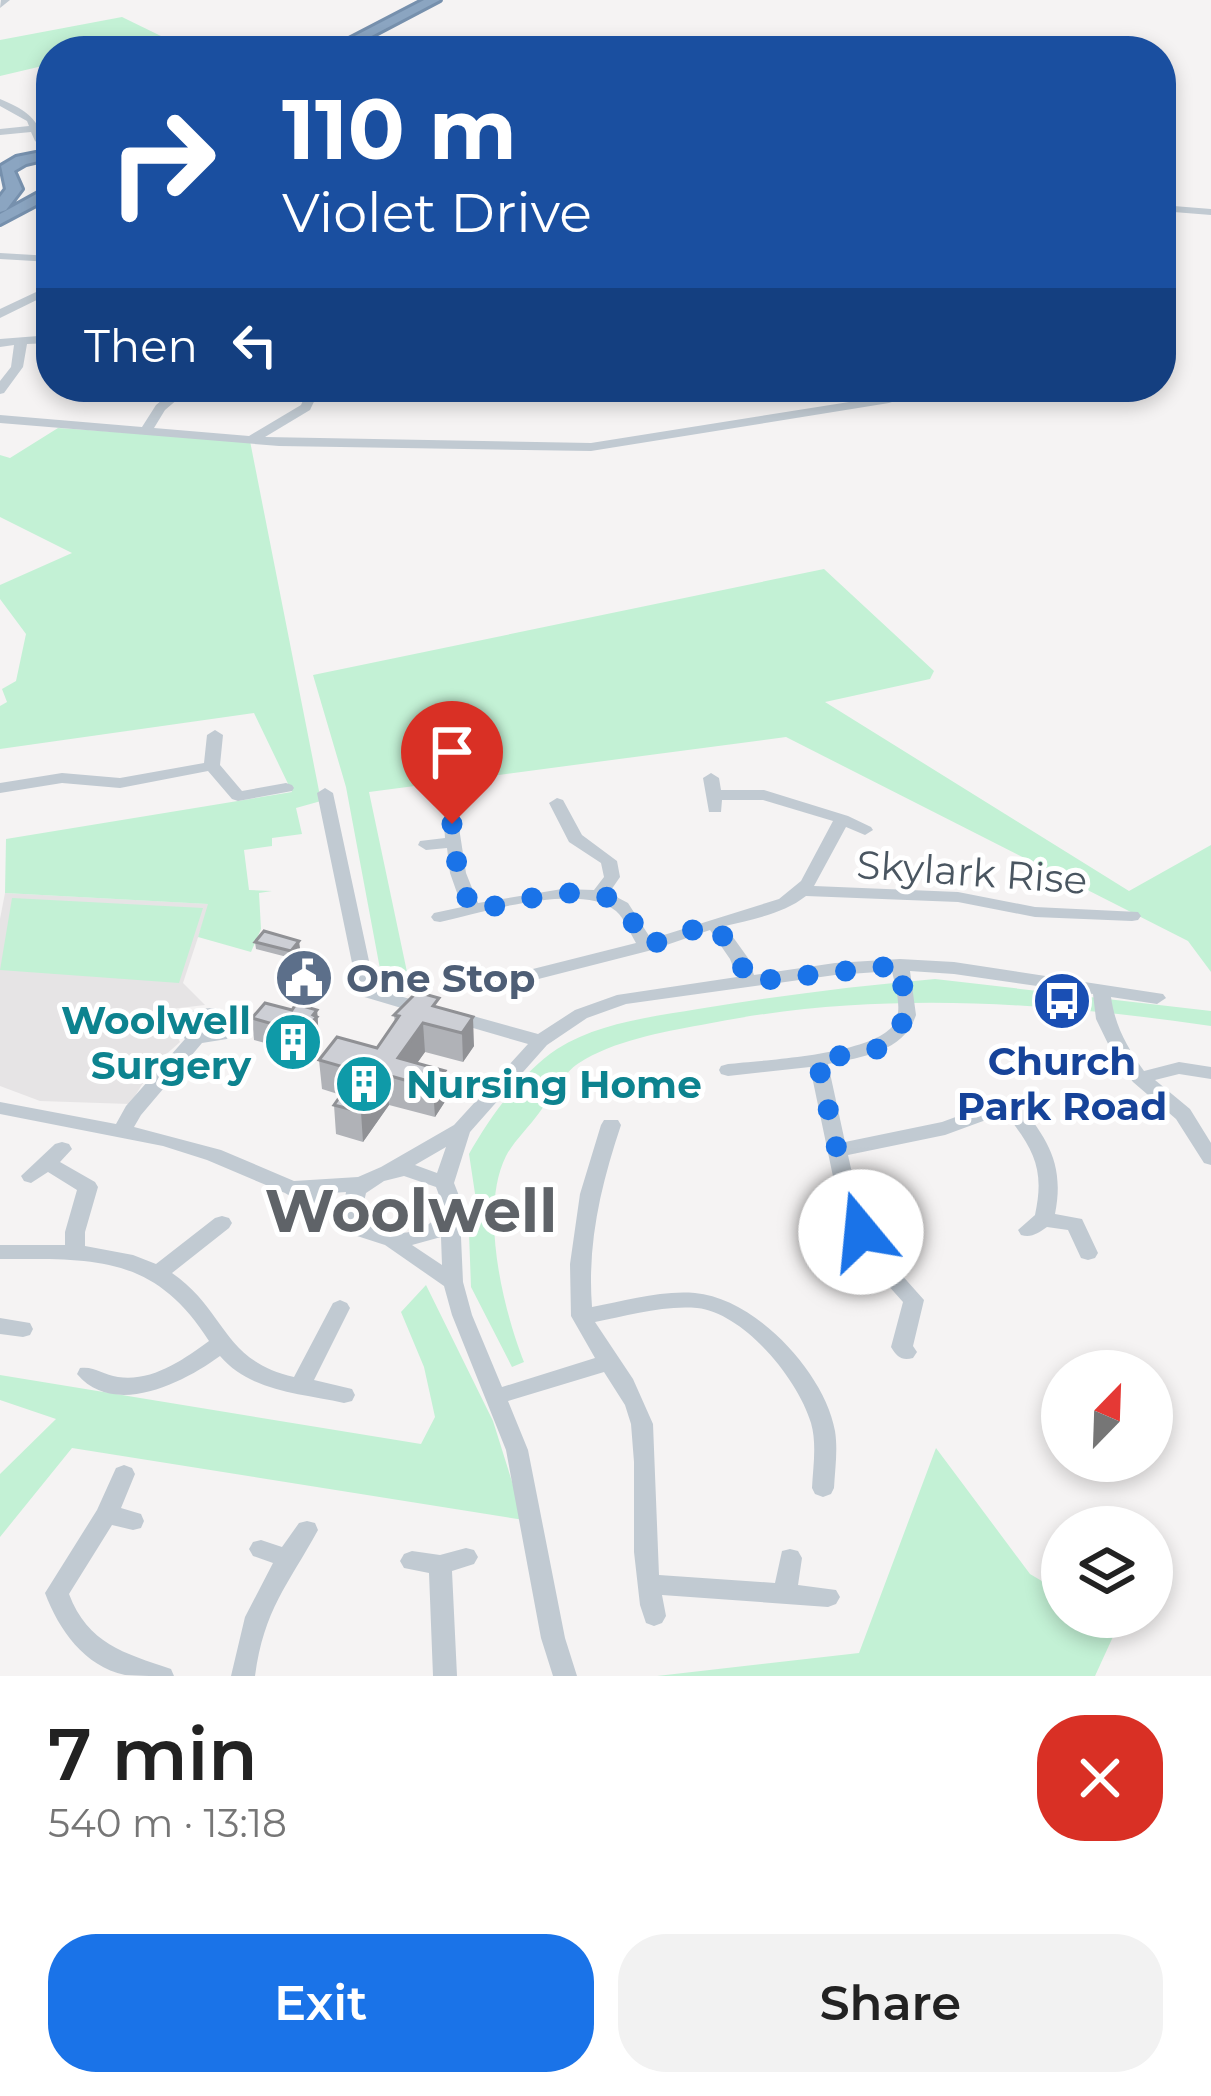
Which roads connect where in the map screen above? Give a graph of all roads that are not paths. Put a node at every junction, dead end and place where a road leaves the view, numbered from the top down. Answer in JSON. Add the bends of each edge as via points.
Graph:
{"nodes":[{"id":1,"x":434,"y":0,"type":"edge"},
{"id":2,"x":363,"y":36,"type":"edge"},
{"id":3,"x":0,"y":102,"type":"edge"},
{"id":4,"x":36,"y":130,"type":"edge"},
{"id":5,"x":0,"y":132,"type":"edge"},
{"id":6,"x":36,"y":133,"type":"edge"},
{"id":7,"x":36,"y":136,"type":"edge"},
{"id":8,"x":36,"y":156,"type":"edge"},
{"id":9,"x":16,"y":162,"type":"junction"},
{"id":10,"x":10,"y":181,"type":"junction"},
{"id":11,"x":36,"y":186,"type":"edge"},
{"id":12,"x":36,"y":198,"type":"edge"},
{"id":13,"x":0,"y":207,"type":"edge"},
{"id":14,"x":1176,"y":209,"type":"edge"},
{"id":15,"x":1211,"y":212,"type":"edge"},
{"id":16,"x":0,"y":221,"type":"edge"},
{"id":17,"x":0,"y":256,"type":"edge"},
{"id":18,"x":36,"y":256,"type":"edge"},
{"id":19,"x":36,"y":296,"type":"edge"},
{"id":20,"x":0,"y":314,"type":"edge"},
{"id":21,"x":36,"y":340,"type":"edge"},
{"id":22,"x":21,"y":342,"type":"junction"},
{"id":23,"x":0,"y":343,"type":"edge"},
{"id":24,"x":0,"y":390,"type":"edge"},
{"id":25,"x":167,"y":402,"type":"edge"},
{"id":26,"x":308,"y":402,"type":"edge"},
{"id":27,"x":871,"y":402,"type":"edge"},
{"id":28,"x":0,"y":419,"type":"edge"},
{"id":29,"x":145,"y":433,"type":"junction"},
{"id":30,"x":255,"y":440,"type":"junction"},
{"id":31,"x":215,"y":735,"type":"dead end"},
{"id":32,"x":212,"y":766,"type":"junction"},
{"id":33,"x":0,"y":788,"type":"edge"},
{"id":34,"x":286,"y":788,"type":"dead end"},
{"id":35,"x":325,"y":793,"type":"dead end"},
{"id":36,"x":713,"y":794,"type":"dead end"},
{"id":37,"x":557,"y":803,"type":"dead end"},
{"id":38,"x":842,"y":819,"type":"junction"},
{"id":39,"x":865,"y":830,"type":"dead end"},
{"id":40,"x":427,"y":845,"type":"dead end"},
{"id":41,"x":807,"y":891,"type":"junction"},
{"id":42,"x":601,"y":893,"type":"junction"},
{"id":43,"x":472,"y":911,"type":"junction"},
{"id":44,"x":1132,"y":916,"type":"dead end"},
{"id":45,"x":440,"y":917,"type":"dead end"},
{"id":46,"x":713,"y":923,"type":"junction"},
{"id":47,"x":646,"y":946,"type":"junction"},
{"id":48,"x":900,"y":965,"type":"junction"},
{"id":49,"x":748,"y":982,"type":"junction"},
{"id":50,"x":495,"y":984,"type":"dead end"},
{"id":51,"x":1101,"y":989,"type":"junction"},
{"id":52,"x":1156,"y":998,"type":"dead end"},
{"id":53,"x":196,"y":1038,"type":"dead end"},
{"id":54,"x":541,"y":1041,"type":"junction"},
{"id":55,"x":817,"y":1058,"type":"junction"},
{"id":56,"x":728,"y":1070,"type":"dead end"},
{"id":57,"x":1211,"y":1073,"type":"edge"},
{"id":58,"x":1140,"y":1078,"type":"junction"},
{"id":59,"x":0,"y":1108,"type":"edge"},
{"id":60,"x":611,"y":1126,"type":"dead end"},
{"id":61,"x":460,"y":1130,"type":"junction"},
{"id":62,"x":122,"y":1131,"type":"junction"},
{"id":63,"x":1198,"y":1147,"type":"edge"},
{"id":64,"x":838,"y":1150,"type":"junction"},
{"id":65,"x":46,"y":1163,"type":"dead end"},
{"id":66,"x":389,"y":1171,"type":"junction"},
{"id":67,"x":444,"y":1183,"type":"junction"},
{"id":68,"x":363,"y":1184,"type":"junction"},
{"id":69,"x":292,"y":1188,"type":"junction"},
{"id":70,"x":450,"y":1215,"type":"junction"},
{"id":71,"x":222,"y":1223,"type":"dead end"},
{"id":72,"x":358,"y":1226,"type":"junction"},
{"id":73,"x":391,"y":1241,"type":"junction"},
{"id":74,"x":75,"y":1251,"type":"junction"},
{"id":75,"x":0,"y":1252,"type":"edge"},
{"id":76,"x":1088,"y":1253,"type":"dead end"},
{"id":77,"x":157,"y":1274,"type":"junction"},
{"id":78,"x":453,"y":1282,"type":"junction"},
{"id":79,"x":340,"y":1308,"type":"dead end"},
{"id":80,"x":581,"y":1316,"type":"junction"},
{"id":81,"x":219,"y":1345,"type":"junction"},
{"id":82,"x":907,"y":1352,"type":"dead end"},
{"id":83,"x":609,"y":1362,"type":"junction"},
{"id":84,"x":88,"y":1374,"type":"dead end"},
{"id":85,"x":301,"y":1384,"type":"junction"},
{"id":86,"x":344,"y":1395,"type":"dead end"},
{"id":87,"x":499,"y":1396,"type":"junction"},
{"id":88,"x":124,"y":1474,"type":"dead end"},
{"id":89,"x":823,"y":1488,"type":"dead end"},
{"id":90,"x":106,"y":1514,"type":"junction"},
{"id":91,"x":133,"y":1521,"type":"dead end"},
{"id":92,"x":307,"y":1530,"type":"dead end"},
{"id":93,"x":261,"y":1549,"type":"dead end"},
{"id":94,"x":466,"y":1557,"type":"dead end"},
{"id":95,"x":286,"y":1558,"type":"junction"},
{"id":96,"x":790,"y":1558,"type":"dead end"},
{"id":97,"x":412,"y":1561,"type":"dead end"},
{"id":98,"x":440,"y":1565,"type":"junction"},
{"id":99,"x":649,"y":1583,"type":"junction"},
{"id":100,"x":786,"y":1592,"type":"junction"},
{"id":101,"x":828,"y":1597,"type":"dead end"},
{"id":102,"x":654,"y":1616,"type":"dead end"},
{"id":103,"x":163,"y":1676,"type":"edge"},
{"id":104,"x":242,"y":1676,"type":"edge"},
{"id":105,"x":445,"y":1676,"type":"edge"},
{"id":106,"x":566,"y":1676,"type":"edge"}],
"edges":[{"from":1,"to":2,"type":"highway"},
{"from":3,"to":4,"type":"street","via":[[26,114]]},
{"from":5,"to":6,"type":"street"},
{"from":7,"to":9,"type":"street"},
{"from":8,"to":9,"type":"highway"},
{"from":9,"to":10,"type":"highway","via":[[5,173]]},
{"from":10,"to":11,"type":"highway"},
{"from":10,"to":13,"type":"highway","via":[[10,199]]},
{"from":12,"to":16,"type":"highway"},
{"from":14,"to":15,"type":"street"},
{"from":17,"to":18,"type":"street"},
{"from":19,"to":20,"type":"street"},
{"from":21,"to":22,"type":"street"},
{"from":22,"to":23,"type":"street"},
{"from":22,"to":24,"type":"street","via":[[17,368]]},
{"from":25,"to":29,"type":"street"},
{"from":26,"to":30,"type":"street"},
{"from":27,"to":30,"type":"street","via":[[591,447]]},
{"from":28,"to":29,"type":"street"},
{"from":29,"to":30,"type":"street"},
{"from":31,"to":32,"type":"street"},
{"from":32,"to":33,"type":"street","via":[[120,783],[62,778]]},
{"from":32,"to":34,"type":"street","via":[[238,796]]},
{"from":35,"to":54,"type":"street","via":[[367,992]]},
{"from":36,"to":38,"type":"street","name":"Skylark Rise","via":[[794,800]]},
{"from":37,"to":42,"type":"street","via":[[575,838],[609,861],[612,877]]},
{"from":38,"to":39,"type":"street","name":"Skylark Rise"},
{"from":38,"to":41,"type":"street","name":"Skylark Rise"},
{"from":40,"to":43,"type":"street","via":[[452,833]]},
{"from":41,"to":44,"type":"street","name":"Skylark Rise"},
{"from":41,"to":46,"type":"street","name":"Skylark Rise","via":[[791,903]]},
{"from":42,"to":43,"type":"street"},
{"from":42,"to":47,"type":"street","via":[[621,906]]},
{"from":43,"to":45,"type":"street"},
{"from":46,"to":47,"type":"street","name":"Skylark Rise"},
{"from":46,"to":49,"type":"street"},
{"from":47,"to":50,"type":"street","name":"Skylark Rise"},
{"from":48,"to":49,"type":"street"},
{"from":48,"to":51,"type":"street"},
{"from":48,"to":55,"type":"street","via":[[906,1024],[896,1038],[874,1051]]},
{"from":49,"to":54,"type":"street","via":[[623,999]]},
{"from":51,"to":52,"type":"street"},
{"from":51,"to":58,"type":"street","via":[[1106,1019]]},
{"from":53,"to":62,"type":"street"},
{"from":54,"to":61,"type":"street"},
{"from":55,"to":56,"type":"street"},
{"from":55,"to":64,"type":"street"},
{"from":57,"to":58,"type":"street","via":[[1179,1068]]},
{"from":58,"to":63,"type":"street","via":[[1183,1114]]},
{"from":59,"to":62,"type":"street"},
{"from":60,"to":80,"type":"street","via":[[578,1246]]},
{"from":61,"to":66,"type":"street"},
{"from":61,"to":67,"type":"street"},
{"from":62,"to":69,"type":"street","via":[[214,1155]]},
{"from":64,"to":76,"type":"street","via":[[1009,1105],[1048,1162],[1052,1186],[1036,1224],[1075,1224]]},
{"from":64,"to":82,"type":"street","via":[[861,1232],[914,1300]]},
{"from":65,"to":74,"type":"street","via":[[88,1187]]},
{"from":66,"to":67,"type":"street","via":[[420,1171]]},
{"from":66,"to":68,"type":"street"},
{"from":67,"to":70,"type":"street"},
{"from":68,"to":69,"type":"street"},
{"from":68,"to":72,"type":"street","via":[[351,1213]]},
{"from":69,"to":72,"type":"street"},
{"from":70,"to":73,"type":"street","via":[[420,1238]]},
{"from":70,"to":78,"type":"street"},
{"from":71,"to":77,"type":"street"},
{"from":72,"to":73,"type":"street"},
{"from":73,"to":78,"type":"street"},
{"from":74,"to":75,"type":"street"},
{"from":74,"to":77,"type":"street","via":[[126,1257]]},
{"from":77,"to":81,"type":"street","via":[[202,1312]]},
{"from":78,"to":87,"type":"street"},
{"from":79,"to":85,"type":"street"},
{"from":80,"to":83,"type":"street"},
{"from":80,"to":89,"type":"street","via":[[693,1300],[728,1307],[763,1334],[824,1425]]},
{"from":81,"to":84,"type":"street","via":[[136,1387]]},
{"from":81,"to":85,"type":"street","via":[[254,1373]]},
{"from":83,"to":87,"type":"street"},
{"from":83,"to":99,"type":"street","via":[[634,1394],[644,1427]]},
{"from":85,"to":86,"type":"street"},
{"from":87,"to":106,"type":"street","via":[[529,1495]]},
{"from":88,"to":90,"type":"street"},
{"from":90,"to":91,"type":"street"},
{"from":90,"to":103,"type":"street","via":[[57,1593],[65,1621],[134,1670]]},
{"from":92,"to":95,"type":"street"},
{"from":93,"to":95,"type":"street"},
{"from":94,"to":98,"type":"street"},
{"from":95,"to":104,"type":"street","via":[[246,1644]]},
{"from":96,"to":100,"type":"street"},
{"from":97,"to":98,"type":"street"},
{"from":98,"to":105,"type":"street"},
{"from":99,"to":100,"type":"street"},
{"from":99,"to":102,"type":"street"},
{"from":100,"to":101,"type":"street"}]}
